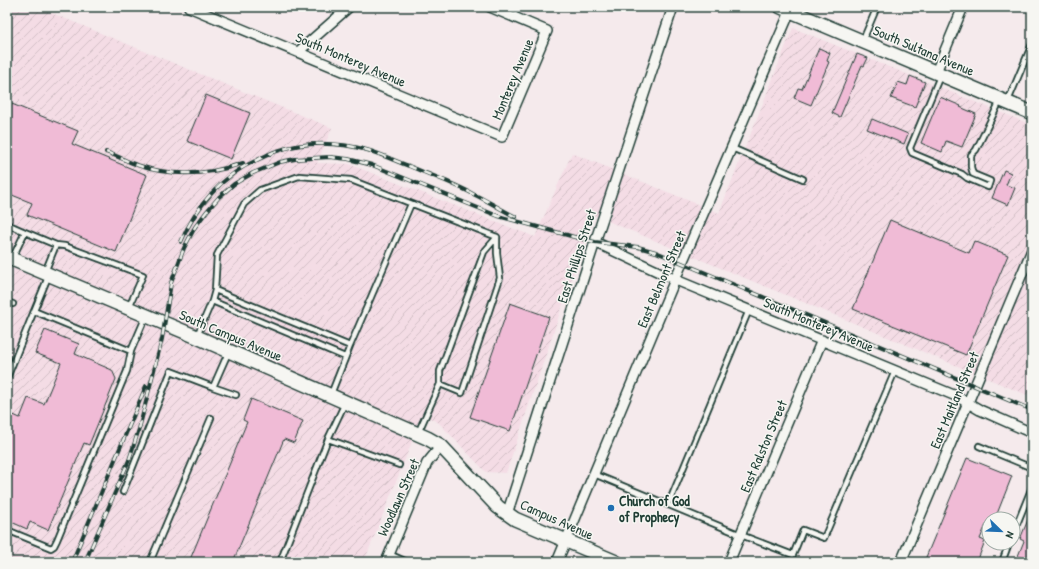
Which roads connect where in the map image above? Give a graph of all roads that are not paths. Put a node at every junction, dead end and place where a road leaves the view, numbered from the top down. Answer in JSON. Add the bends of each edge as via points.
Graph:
{"nodes":[{"id":1,"x":189,"y":7,"type":"edge"},
{"id":2,"x":349,"y":7,"type":"edge"},
{"id":3,"x":490,"y":7,"type":"edge"},
{"id":4,"x":673,"y":7,"type":"edge"},
{"id":5,"x":877,"y":7,"type":"edge"},
{"id":6,"x":963,"y":7,"type":"edge"},
{"id":7,"x":787,"y":8,"type":"edge"},
{"id":8,"x":863,"y":42,"type":"junction"},
{"id":9,"x":1032,"y":44,"type":"edge"},
{"id":10,"x":298,"y":52,"type":"junction"},
{"id":11,"x":938,"y":74,"type":"junction"},
{"id":12,"x":1004,"y":101,"type":"junction"},
{"id":13,"x":1032,"y":113,"type":"edge"},
{"id":14,"x":502,"y":137,"type":"joint"},
{"id":15,"x":732,"y":148,"type":"junction"},
{"id":16,"x":803,"y":179,"type":"dead end"},
{"id":17,"x":411,"y":204,"type":"junction"},
{"id":18,"x":7,"y":224,"type":"edge"},
{"id":19,"x":25,"y":232,"type":"junction"},
{"id":20,"x":497,"y":237,"type":"junction"},
{"id":21,"x":595,"y":242,"type":"junction"},
{"id":22,"x":56,"y":245,"type":"junction"},
{"id":23,"x":1032,"y":250,"type":"edge"},
{"id":24,"x":9,"y":258,"type":"edge"},
{"id":25,"x":46,"y":274,"type":"junction"},
{"id":26,"x":676,"y":280,"type":"junction"},
{"id":27,"x":214,"y":290,"type":"junction"},
{"id":28,"x":212,"y":301,"type":"junction"},
{"id":29,"x":7,"y":302,"type":"edge"},
{"id":30,"x":13,"y":304,"type":"dead end"},
{"id":31,"x":128,"y":309,"type":"junction"},
{"id":32,"x":749,"y":310,"type":"junction"},
{"id":33,"x":34,"y":311,"type":"junction"},
{"id":34,"x":146,"y":316,"type":"junction"},
{"id":35,"x":196,"y":337,"type":"junction"},
{"id":36,"x":822,"y":340,"type":"junction"},
{"id":37,"x":350,"y":346,"type":"junction"},
{"id":38,"x":131,"y":351,"type":"junction"},
{"id":39,"x":229,"y":351,"type":"junction"},
{"id":40,"x":345,"y":357,"type":"junction"},
{"id":41,"x":896,"y":371,"type":"junction"},
{"id":42,"x":7,"y":378,"type":"edge"},
{"id":43,"x":440,"y":384,"type":"junction"},
{"id":44,"x":213,"y":387,"type":"junction"},
{"id":45,"x":236,"y":395,"type":"dead end"},
{"id":46,"x":330,"y":395,"type":"junction"},
{"id":47,"x":346,"y":402,"type":"junction"},
{"id":48,"x":968,"y":403,"type":"junction"},
{"id":49,"x":211,"y":418,"type":"dead end"},
{"id":50,"x":418,"y":433,"type":"junction"},
{"id":51,"x":1032,"y":433,"type":"edge"},
{"id":52,"x":328,"y":439,"type":"junction"},
{"id":53,"x":441,"y":446,"type":"junction"},
{"id":54,"x":979,"y":446,"type":"dead end"},
{"id":55,"x":399,"y":465,"type":"dead end"},
{"id":56,"x":1032,"y":468,"type":"edge"},
{"id":57,"x":594,"y":474,"type":"junction"},
{"id":58,"x":1032,"y":487,"type":"edge"},
{"id":59,"x":123,"y":492,"type":"dead end"},
{"id":60,"x":668,"y":505,"type":"junction"},
{"id":61,"x":507,"y":514,"type":"junction"},
{"id":62,"x":1021,"y":514,"type":"edge"},
{"id":63,"x":7,"y":530,"type":"edge"},
{"id":64,"x":741,"y":535,"type":"junction"},
{"id":65,"x":566,"y":541,"type":"junction"},
{"id":66,"x":1006,"y":551,"type":"edge"},
{"id":67,"x":387,"y":558,"type":"edge"},
{"id":68,"x":150,"y":562,"type":"edge"},
{"id":69,"x":280,"y":562,"type":"edge"},
{"id":70,"x":406,"y":562,"type":"edge"},
{"id":71,"x":557,"y":562,"type":"edge"},
{"id":72,"x":616,"y":562,"type":"edge"},
{"id":73,"x":729,"y":562,"type":"edge"},
{"id":74,"x":902,"y":562,"type":"edge"},
{"id":75,"x":1002,"y":562,"type":"edge"}],
"edges":[{"from":1,"to":10,"type":"street","name":"South Monterey Avenue"},
{"from":2,"to":10,"type":"street"},
{"from":3,"to":14,"type":"street","name":"Monterey Avenue","via":[[547,31]]},
{"from":4,"to":21,"type":"street","name":"East Phillips Street"},
{"from":5,"to":8,"type":"lane"},
{"from":6,"to":11,"type":"street"},
{"from":7,"to":8,"type":"street","name":"South Sultana Avenue"},
{"from":7,"to":15,"type":"street","name":"East Belmont Street"},
{"from":8,"to":11,"type":"street","name":"South Sultana Avenue"},
{"from":9,"to":12,"type":"lane"},
{"from":10,"to":14,"type":"street","name":"South Monterey Avenue"},
{"from":11,"to":12,"type":"street","name":"South Sultana Avenue"},
{"from":11,"to":12,"type":"lane","via":[[910,148],[912,153],[988,187],[990,181],[974,174],[971,168],[971,155]]},
{"from":12,"to":13,"type":"street","name":"South Sultana Avenue"},
{"from":15,"to":16,"type":"lane"},
{"from":15,"to":26,"type":"street","name":"East Belmont Street"},
{"from":17,"to":20,"type":"lane"},
{"from":17,"to":27,"type":"lane","via":[[351,180],[299,176],[260,190],[244,204],[217,255]]},
{"from":17,"to":37,"type":"lane"},
{"from":18,"to":19,"type":"lane"},
{"from":19,"to":22,"type":"lane"},
{"from":19,"to":24,"type":"lane"},
{"from":20,"to":43,"type":"lane","via":[[484,252],[440,371]]},
{"from":20,"to":43,"type":"lane","via":[[500,278],[462,393]]},
{"from":21,"to":26,"type":"street","name":"South Monterey Avenue"},
{"from":21,"to":61,"type":"street","name":"East Phillips Street"},
{"from":22,"to":25,"type":"lane"},
{"from":22,"to":31,"type":"lane","via":[[143,275]]},
{"from":23,"to":48,"type":"street","name":"East Maitland Street"},
{"from":24,"to":25,"type":"street","name":"South Campus Avenue"},
{"from":25,"to":31,"type":"street","name":"South Campus Avenue"},
{"from":25,"to":33,"type":"lane"},
{"from":26,"to":32,"type":"street","name":"South Monterey Avenue"},
{"from":26,"to":57,"type":"street","name":"East Belmont Street"},
{"from":27,"to":28,"type":"lane"},
{"from":27,"to":37,"type":"lane"},
{"from":28,"to":35,"type":"lane"},
{"from":28,"to":40,"type":"lane"},
{"from":29,"to":30,"type":"lane"},
{"from":31,"to":34,"type":"street","name":"South Campus Avenue"},
{"from":32,"to":36,"type":"street","name":"South Monterey Avenue"},
{"from":32,"to":60,"type":"lane"},
{"from":33,"to":38,"type":"lane"},
{"from":33,"to":42,"type":"lane"},
{"from":34,"to":35,"type":"street","name":"South Campus Avenue"},
{"from":34,"to":38,"type":"lane"},
{"from":35,"to":39,"type":"street","name":"South Campus Avenue"},
{"from":36,"to":41,"type":"street","name":"South Monterey Avenue"},
{"from":36,"to":64,"type":"street","name":"East Ralston Street"},
{"from":37,"to":40,"type":"lane"},
{"from":38,"to":63,"type":"lane","via":[[127,371],[54,546],[51,548]]},
{"from":39,"to":44,"type":"lane"},
{"from":39,"to":46,"type":"street","name":"South Campus Avenue"},
{"from":40,"to":46,"type":"lane"},
{"from":41,"to":48,"type":"street","name":"South Monterey Avenue"},
{"from":41,"to":64,"type":"lane","via":[[824,538],[803,530],[793,556]]},
{"from":43,"to":50,"type":"lane"},
{"from":44,"to":45,"type":"lane"},
{"from":44,"to":59,"type":"lane","via":[[171,371]]},
{"from":46,"to":47,"type":"street","name":"South Campus Avenue"},
{"from":47,"to":50,"type":"street","name":"South Campus Avenue"},
{"from":47,"to":52,"type":"lane"},
{"from":48,"to":51,"type":"street","name":"South Monterey Avenue"},
{"from":48,"to":74,"type":"street","name":"East Maitland Street"},
{"from":49,"to":68,"type":"lane"},
{"from":50,"to":53,"type":"street","name":"South Campus Avenue"},
{"from":52,"to":55,"type":"lane"},
{"from":52,"to":69,"type":"lane"},
{"from":53,"to":61,"type":"street","name":"Campus Avenue"},
{"from":53,"to":67,"type":"street","name":"Woodlawn Street","via":[[427,463]]},
{"from":54,"to":56,"type":"lane"},
{"from":57,"to":60,"type":"lane"},
{"from":57,"to":65,"type":"street","name":"East Belmont Street"},
{"from":58,"to":62,"type":"lane"},
{"from":60,"to":64,"type":"lane"},
{"from":61,"to":65,"type":"street","name":"Campus Avenue"},
{"from":64,"to":73,"type":"street","name":"East Ralston Street"},
{"from":65,"to":71,"type":"street","name":"East Belmont Street"},
{"from":65,"to":72,"type":"street","name":"Campus Avenue"},
{"from":66,"to":75,"type":"lane"},
{"from":67,"to":70,"type":"lane"}]}
